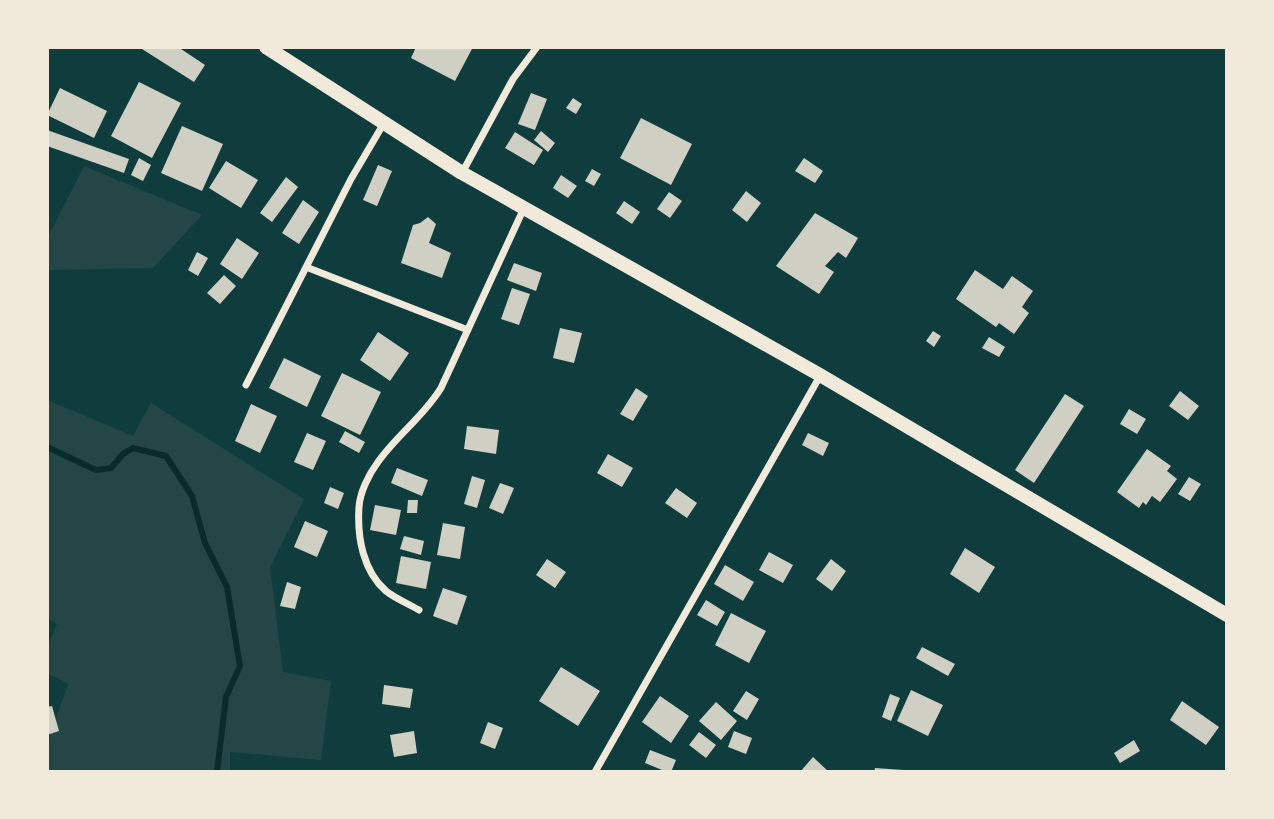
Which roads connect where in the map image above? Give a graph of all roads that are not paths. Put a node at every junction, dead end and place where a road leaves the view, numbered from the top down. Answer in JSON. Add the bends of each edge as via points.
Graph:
{"nodes":[{"id":1,"x":266,"y":47,"type":"edge"},
{"id":2,"x":537,"y":47,"type":"edge"},
{"id":3,"x":384,"y":122,"type":"junction"},
{"id":4,"x":462,"y":173,"type":"junction"},
{"id":5,"x":525,"y":208,"type":"junction"},
{"id":6,"x":306,"y":267,"type":"junction"},
{"id":7,"x":468,"y":330,"type":"junction"},
{"id":8,"x":820,"y":375,"type":"junction"},
{"id":9,"x":246,"y":385,"type":"dead end"},
{"id":10,"x":419,"y":610,"type":"dead end"},
{"id":11,"x":1227,"y":615,"type":"edge"},
{"id":12,"x":595,"y":772,"type":"edge"}],
"edges":[{"from":1,"to":3,"type":"main road"},
{"from":2,"to":4,"type":"street","via":[[513,79]]},
{"from":3,"to":4,"type":"main road"},
{"from":3,"to":6,"type":"street"},
{"from":4,"to":5,"type":"main road"},
{"from":5,"to":7,"type":"street"},
{"from":5,"to":8,"type":"main road"},
{"from":6,"to":7,"type":"street"},
{"from":6,"to":9,"type":"street"},
{"from":7,"to":10,"type":"street","via":[[431,405],[377,464],[359,505],[360,543],[372,575],[387,592]]},
{"from":8,"to":11,"type":"main road"},
{"from":8,"to":12,"type":"street"}]}
